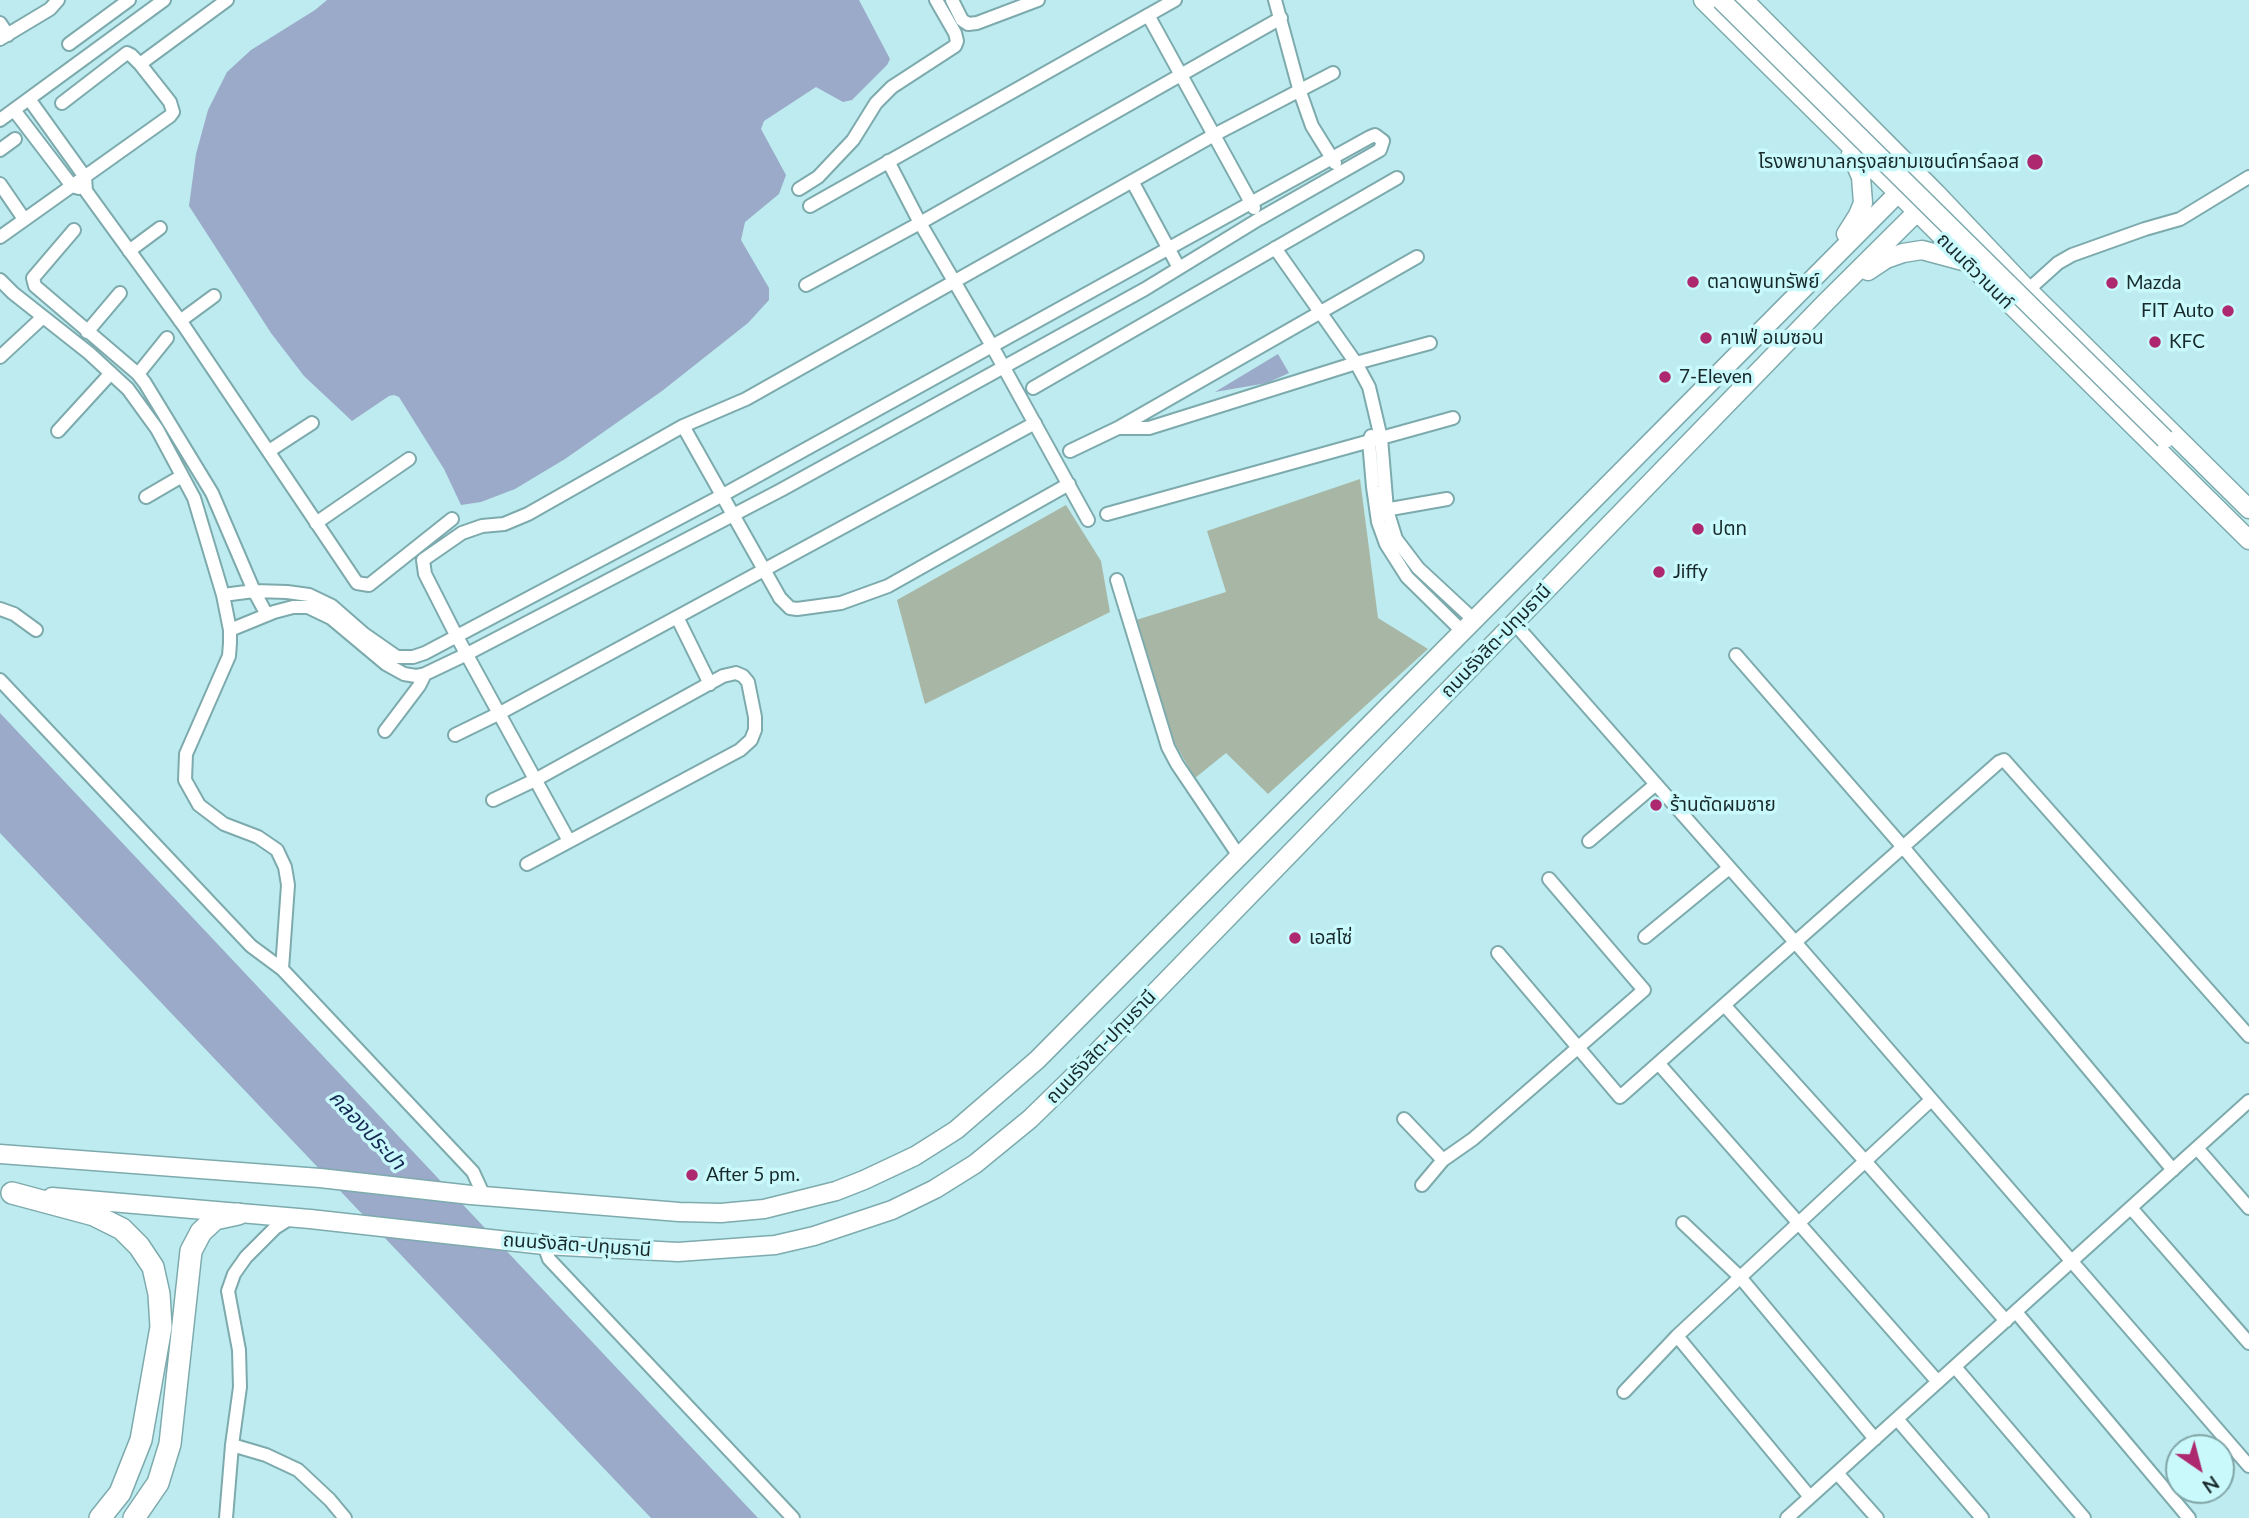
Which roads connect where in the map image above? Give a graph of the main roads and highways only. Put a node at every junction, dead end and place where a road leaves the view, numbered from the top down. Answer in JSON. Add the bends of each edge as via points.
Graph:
{"nodes":[{"id":1,"x":1703,"y":0,"type":"edge"},
{"id":2,"x":1721,"y":0,"type":"edge"},
{"id":3,"x":1744,"y":0,"type":"edge"},
{"id":4,"x":1822,"y":79,"type":"junction"},
{"id":5,"x":1803,"y":99,"type":"junction"},
{"id":6,"x":1846,"y":142,"type":"junction"},
{"id":7,"x":1916,"y":175,"type":"junction"},
{"id":8,"x":1898,"y":193,"type":"junction"},
{"id":9,"x":1936,"y":193,"type":"junction"},
{"id":10,"x":1917,"y":213,"type":"junction"},
{"id":11,"x":1966,"y":262,"type":"junction"},
{"id":12,"x":1810,"y":282,"type":"junction"},
{"id":13,"x":2028,"y":290,"type":"junction"},
{"id":14,"x":1826,"y":302,"type":"junction"},
{"id":15,"x":2022,"y":316,"type":"junction"},
{"id":16,"x":2249,"y":509,"type":"edge"},
{"id":17,"x":2249,"y":523,"type":"edge"},
{"id":18,"x":2249,"y":540,"type":"edge"},
{"id":19,"x":1399,"y":695,"type":"junction"},
{"id":20,"x":1422,"y":718,"type":"junction"},
{"id":21,"x":0,"y":1154,"type":"edge"},
{"id":22,"x":6,"y":1192,"type":"edge"},
{"id":23,"x":238,"y":1214,"type":"junction"},
{"id":24,"x":100,"y":1518,"type":"edge"},
{"id":25,"x":134,"y":1518,"type":"edge"}],
"edges":[{"from":1,"to":5,"type":"main road","name":"ถนนติวานนท์"},
{"from":2,"to":17,"type":"main road","bridge":true},
{"from":3,"to":4,"type":"main road","name":"ถนนติวานนท์"},
{"from":4,"to":5,"type":"main road","via":[[1822,94],[1816,100]]},
{"from":4,"to":7,"type":"main road","name":"ถนนติวานนท์"},
{"from":5,"to":6,"type":"main road","name":"ถนนติวานนท์"},
{"from":6,"to":8,"type":"main road","name":"ถนนติวานนท์"},
{"from":6,"to":12,"type":"main road","via":[[1861,177],[1863,203],[1853,225]]},
{"from":7,"to":8,"type":"main road","name":"ถนนรังสิต-ปทุมธานี"},
{"from":7,"to":9,"type":"main road","name":"ถนนติวานนท์"},
{"from":8,"to":10,"type":"main road","name":"ถนนติวานนท์"},
{"from":8,"to":12,"type":"main road","name":"ถนนรังสิต-ปทุมธานี"},
{"from":9,"to":10,"type":"main road","name":"ถนนรังสิต-ปทุมธานี"},
{"from":9,"to":13,"type":"main road","name":"ถนนติวานนท์"},
{"from":10,"to":11,"type":"main road","name":"ถนนติวานนท์"},
{"from":10,"to":14,"type":"main road","name":"ถนนรังสิต-ปทุมธานี"},
{"from":11,"to":14,"type":"main road","via":[[1923,250],[1903,253],[1870,269]]},
{"from":11,"to":15,"type":"main road","name":"ถนนติวานนท์"},
{"from":12,"to":19,"type":"main road","name":"ถนนรังสิต-ปทุมธานี"},
{"from":13,"to":15,"type":"main road","via":[[2018,306]]},
{"from":13,"to":16,"type":"main road","name":"ถนนติวานนท์"},
{"from":14,"to":20,"type":"main road","name":"ถนนรังสิต-ปทุมธานี"},
{"from":15,"to":18,"type":"main road","name":"ถนนติวานนท์"},
{"from":19,"to":20,"type":"main road"},
{"from":19,"to":21,"type":"main road","name":"ถนนรังสิต-ปทุมธานี","via":[[1037,1060],[982,1108],[936,1144],[864,1180],[800,1201],[721,1213],[678,1212]]},
{"from":20,"to":23,"type":"main road","name":"ถนนรังสิต-ปทุมธานี","via":[[1049,1100],[956,1177],[892,1210],[775,1245],[678,1252],[544,1245]]},
{"from":22,"to":23,"type":"main road","name":"ถนนรังสิต-ปทุมธานี"},
{"from":22,"to":24,"type":"highway","via":[[94,1215],[122,1229],[153,1267],[161,1327],[141,1440],[120,1493]]},
{"from":23,"to":25,"type":"highway","via":[[215,1219],[191,1251],[170,1444],[158,1483]]}]}
